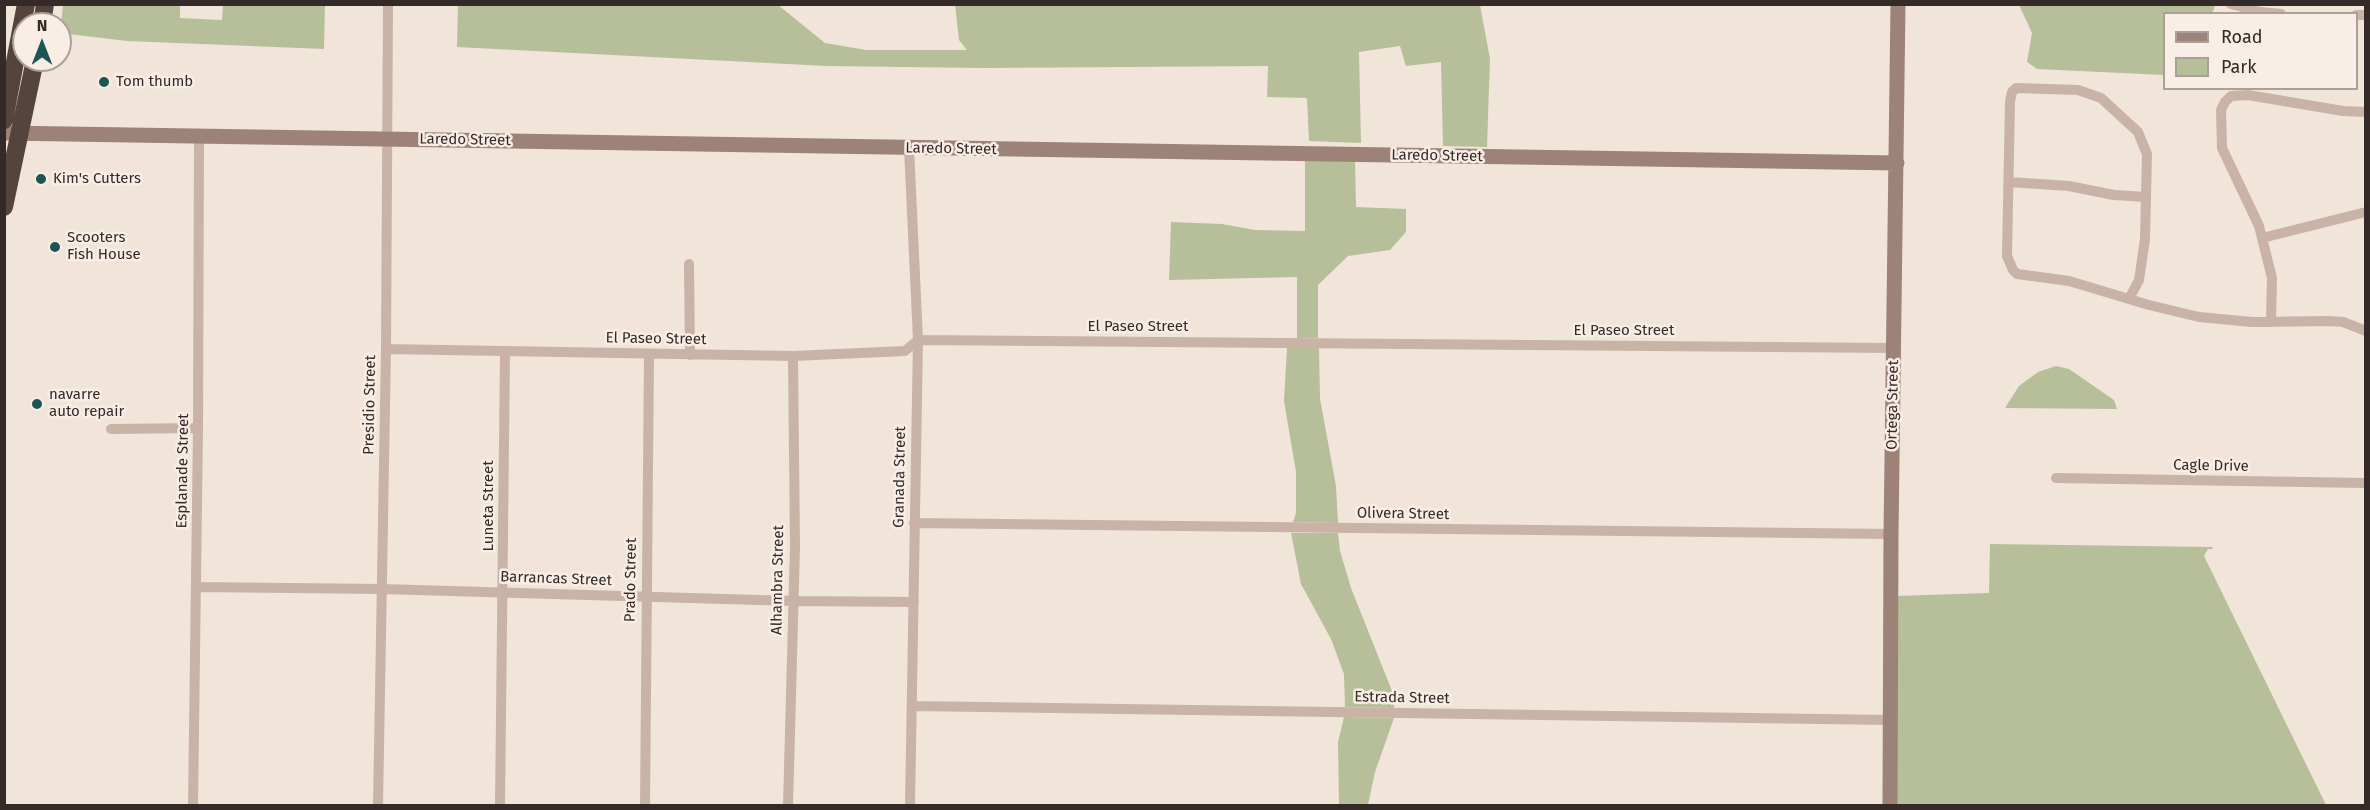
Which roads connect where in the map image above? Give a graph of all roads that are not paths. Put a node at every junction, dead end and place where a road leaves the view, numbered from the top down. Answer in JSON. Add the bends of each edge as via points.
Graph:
{"nodes":[{"id":1,"x":26,"y":4,"type":"edge"},
{"id":2,"x":388,"y":4,"type":"edge"},
{"id":3,"x":1898,"y":4,"type":"edge"},
{"id":4,"x":2231,"y":4,"type":"edge"},
{"id":5,"x":2260,"y":12,"type":"edge"},
{"id":6,"x":31,"y":72,"type":"edge"},
{"id":7,"x":2366,"y":112,"type":"edge"},
{"id":8,"x":4,"y":120,"type":"edge"},
{"id":9,"x":12,"y":133,"type":"edge"},
{"id":10,"x":199,"y":136,"type":"junction"},
{"id":11,"x":386,"y":139,"type":"junction"},
{"id":12,"x":909,"y":148,"type":"junction"},
{"id":13,"x":1897,"y":164,"type":"junction"},
{"id":14,"x":2009,"y":182,"type":"junction"},
{"id":15,"x":2146,"y":197,"type":"junction"},
{"id":16,"x":4,"y":207,"type":"edge"},
{"id":17,"x":2366,"y":212,"type":"edge"},
{"id":18,"x":2262,"y":238,"type":"junction"},
{"id":19,"x":689,"y":264,"type":"dead end"},
{"id":20,"x":2129,"y":299,"type":"junction"},
{"id":21,"x":2271,"y":322,"type":"junction"},
{"id":22,"x":2366,"y":331,"type":"edge"},
{"id":23,"x":918,"y":340,"type":"junction"},
{"id":24,"x":1894,"y":348,"type":"junction"},
{"id":25,"x":386,"y":349,"type":"junction"},
{"id":26,"x":505,"y":351,"type":"junction"},
{"id":27,"x":649,"y":354,"type":"junction"},
{"id":28,"x":690,"y":355,"type":"junction"},
{"id":29,"x":793,"y":356,"type":"junction"},
{"id":30,"x":198,"y":428,"type":"junction"},
{"id":31,"x":111,"y":429,"type":"dead end"},
{"id":32,"x":2056,"y":478,"type":"dead end"},
{"id":33,"x":2366,"y":483,"type":"edge"},
{"id":34,"x":914,"y":524,"type":"junction"},
{"id":35,"x":1891,"y":534,"type":"junction"},
{"id":36,"x":197,"y":587,"type":"junction"},
{"id":37,"x":382,"y":589,"type":"junction"},
{"id":38,"x":503,"y":592,"type":"junction"},
{"id":39,"x":646,"y":597,"type":"junction"},
{"id":40,"x":793,"y":601,"type":"junction"},
{"id":41,"x":914,"y":602,"type":"junction"},
{"id":42,"x":913,"y":706,"type":"junction"},
{"id":43,"x":1890,"y":720,"type":"junction"},
{"id":44,"x":193,"y":806,"type":"edge"},
{"id":45,"x":378,"y":806,"type":"edge"},
{"id":46,"x":500,"y":806,"type":"edge"},
{"id":47,"x":645,"y":806,"type":"edge"},
{"id":48,"x":788,"y":806,"type":"edge"},
{"id":49,"x":910,"y":806,"type":"edge"},
{"id":50,"x":1890,"y":806,"type":"edge"}],
"edges":[{"from":1,"to":8,"type":"highway"},
{"from":2,"to":11,"type":"street","name":"Presidio Street"},
{"from":3,"to":13,"type":"street","name":"Ortega Street"},
{"from":4,"to":5,"type":"street"},
{"from":6,"to":9,"type":"highway"},
{"from":7,"to":18,"type":"street","via":[[2248,95],[2231,96],[2225,102],[2221,110],[2222,148],[2254,212]]},
{"from":9,"to":10,"type":"street","name":"Laredo Street"},
{"from":9,"to":16,"type":"highway"},
{"from":10,"to":11,"type":"street","name":"Laredo Street"},
{"from":10,"to":30,"type":"street","name":"Esplanade Street"},
{"from":11,"to":12,"type":"street","name":"Laredo Street"},
{"from":11,"to":25,"type":"street","name":"Presidio Street"},
{"from":12,"to":13,"type":"street","name":"Laredo Street"},
{"from":12,"to":23,"type":"street","name":"Granada Street"},
{"from":13,"to":24,"type":"street","name":"Ortega Street"},
{"from":14,"to":15,"type":"street"},
{"from":14,"to":15,"type":"street","via":[[2012,92],[2016,88],[2078,90],[2101,98],[2138,132],[2147,154]]},
{"from":14,"to":20,"type":"street","via":[[2007,256],[2013,270]]},
{"from":15,"to":20,"type":"street","via":[[2143,263]]},
{"from":17,"to":18,"type":"street"},
{"from":18,"to":21,"type":"street","via":[[2272,278]]},
{"from":19,"to":28,"type":"street"},
{"from":20,"to":21,"type":"street","via":[[2199,318]]},
{"from":21,"to":22,"type":"street","via":[[2343,322]]},
{"from":23,"to":24,"type":"street","name":"El Paseo Street"},
{"from":23,"to":29,"type":"street","name":"El Paseo Street","via":[[905,351]]},
{"from":23,"to":34,"type":"street","name":"Granada Street"},
{"from":24,"to":35,"type":"street","name":"Ortega Street"},
{"from":25,"to":26,"type":"street","name":"El Paseo Street"},
{"from":25,"to":37,"type":"street","name":"Presidio Street"},
{"from":26,"to":27,"type":"street","name":"El Paseo Street"},
{"from":26,"to":38,"type":"street","name":"Luneta Street"},
{"from":27,"to":28,"type":"street","name":"El Paseo Street"},
{"from":27,"to":39,"type":"street","name":"Prado Street"},
{"from":28,"to":29,"type":"street","name":"El Paseo Street"},
{"from":29,"to":40,"type":"street","name":"Alhambra Street"},
{"from":30,"to":31,"type":"street"},
{"from":30,"to":36,"type":"street","name":"Esplanade Street"},
{"from":32,"to":33,"type":"street","name":"Cagle Drive"},
{"from":34,"to":35,"type":"street","name":"Olivera Street"},
{"from":34,"to":41,"type":"street","name":"Granada Street"},
{"from":35,"to":43,"type":"street","name":"Ortega Street"},
{"from":36,"to":37,"type":"street","name":"Barrancas Street"},
{"from":36,"to":44,"type":"street","name":"Esplanade Street"},
{"from":37,"to":38,"type":"street","name":"Barrancas Street"},
{"from":37,"to":45,"type":"street","name":"Presidio Street"},
{"from":38,"to":39,"type":"street","name":"Barrancas Street"},
{"from":38,"to":46,"type":"street","name":"Luneta Street"},
{"from":39,"to":40,"type":"street","name":"Barrancas Street"},
{"from":39,"to":47,"type":"street","name":"Prado Street"},
{"from":40,"to":41,"type":"street","name":"Barrancas Street"},
{"from":40,"to":48,"type":"street","name":"Alhambra Street"},
{"from":41,"to":42,"type":"street","name":"Granada Street"},
{"from":42,"to":43,"type":"street","name":"Estrada Street"},
{"from":42,"to":49,"type":"street","name":"Granada Street"},
{"from":43,"to":50,"type":"street","name":"Ortega Street"}]}
